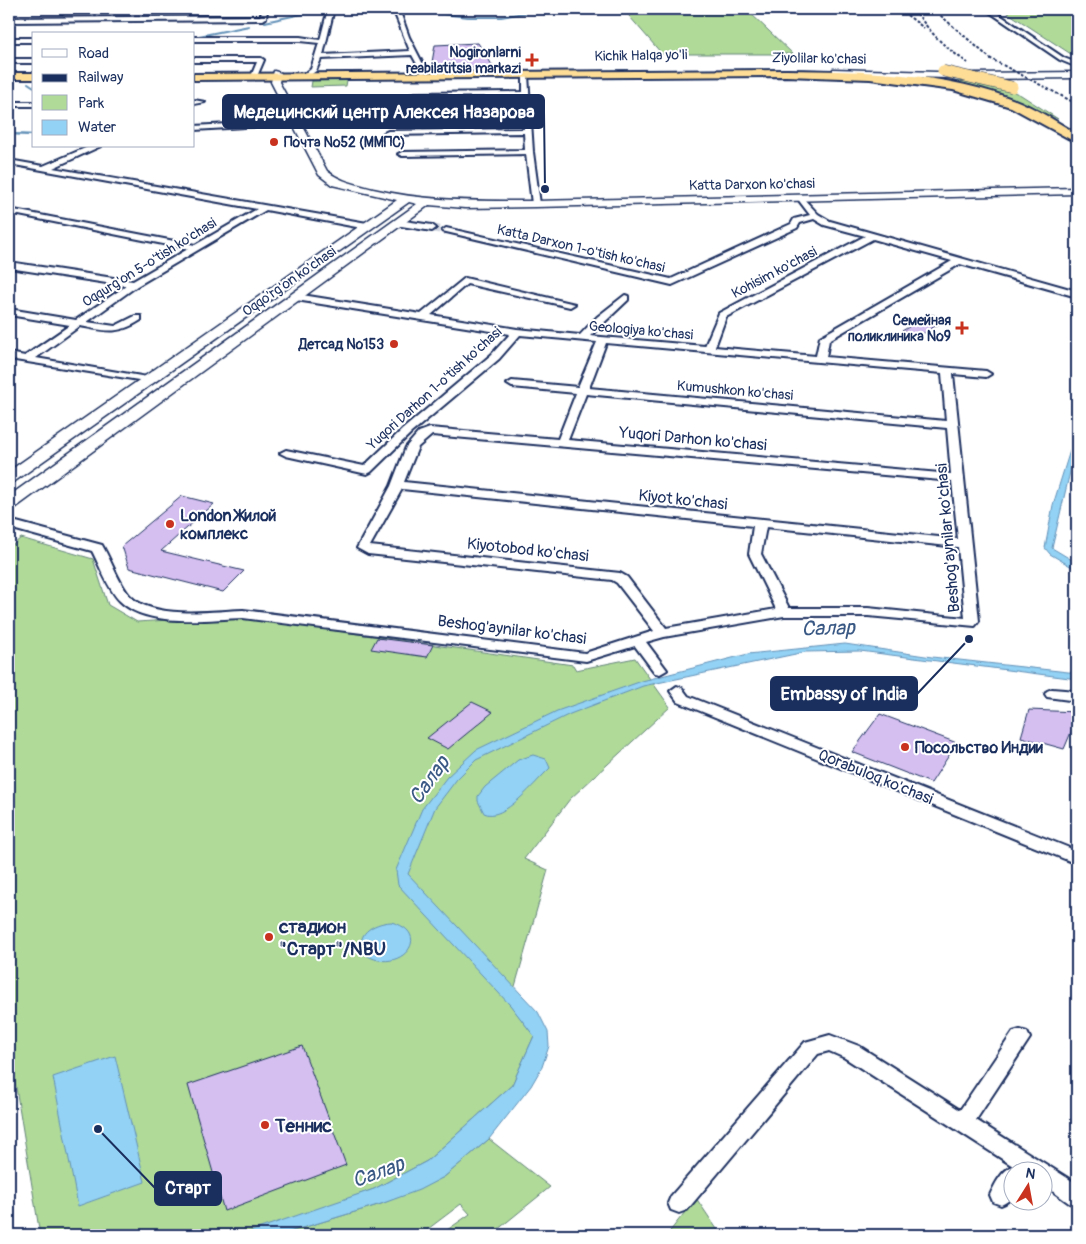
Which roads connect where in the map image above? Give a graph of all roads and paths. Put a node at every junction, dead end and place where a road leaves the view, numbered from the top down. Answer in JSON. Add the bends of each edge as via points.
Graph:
{"nodes":[{"id":1,"x":332,"y":9,"type":"edge"},
{"id":2,"x":396,"y":9,"type":"edge"},
{"id":3,"x":988,"y":9,"type":"edge"},
{"id":4,"x":264,"y":11,"type":"dead end"},
{"id":5,"x":9,"y":20,"type":"edge"},
{"id":6,"x":195,"y":39,"type":"edge"},
{"id":7,"x":9,"y":40,"type":"edge"},
{"id":8,"x":32,"y":40,"type":"edge"},
{"id":9,"x":323,"y":42,"type":"junction"},
{"id":10,"x":414,"y":53,"type":"junction"},
{"id":11,"x":319,"y":57,"type":"junction"},
{"id":12,"x":195,"y":60,"type":"edge"},
{"id":13,"x":9,"y":61,"type":"edge"},
{"id":14,"x":32,"y":61,"type":"edge"},
{"id":15,"x":1077,"y":66,"type":"edge"},
{"id":16,"x":424,"y":72,"type":"junction"},
{"id":17,"x":559,"y":72,"type":"junction"},
{"id":18,"x":525,"y":73,"type":"junction"},
{"id":19,"x":797,"y":73,"type":"junction"},
{"id":20,"x":255,"y":74,"type":"junction"},
{"id":21,"x":277,"y":75,"type":"junction"},
{"id":22,"x":306,"y":75,"type":"junction"},
{"id":23,"x":1077,"y":75,"type":"edge"},
{"id":24,"x":195,"y":76,"type":"edge"},
{"id":25,"x":195,"y":76,"type":"edge"},
{"id":26,"x":32,"y":77,"type":"edge"},
{"id":27,"x":9,"y":78,"type":"edge"},
{"id":28,"x":1077,"y":78,"type":"edge"},
{"id":29,"x":1017,"y":89,"type":"dead end"},
{"id":30,"x":524,"y":94,"type":"junction"},
{"id":31,"x":409,"y":97,"type":"dead end"},
{"id":32,"x":9,"y":104,"type":"edge"},
{"id":33,"x":32,"y":104,"type":"edge"},
{"id":34,"x":1047,"y":106,"type":"dead end"},
{"id":35,"x":526,"y":112,"type":"junction"},
{"id":36,"x":296,"y":122,"type":"junction"},
{"id":37,"x":1077,"y":125,"type":"edge"},
{"id":38,"x":195,"y":128,"type":"edge"},
{"id":39,"x":527,"y":131,"type":"junction"},
{"id":40,"x":388,"y":133,"type":"dead end"},
{"id":41,"x":1077,"y":139,"type":"edge"},
{"id":42,"x":93,"y":148,"type":"edge"},
{"id":43,"x":529,"y":152,"type":"junction"},
{"id":44,"x":402,"y":154,"type":"dead end"},
{"id":45,"x":9,"y":162,"type":"edge"},
{"id":46,"x":44,"y":168,"type":"junction"},
{"id":47,"x":1077,"y":191,"type":"edge"},
{"id":48,"x":801,"y":198,"type":"junction"},
{"id":49,"x":406,"y":199,"type":"junction"},
{"id":50,"x":428,"y":202,"type":"junction"},
{"id":51,"x":536,"y":204,"type":"junction"},
{"id":52,"x":263,"y":209,"type":"junction"},
{"id":53,"x":9,"y":211,"type":"edge"},
{"id":54,"x":815,"y":216,"type":"junction"},
{"id":55,"x":398,"y":223,"type":"junction"},
{"id":56,"x":367,"y":226,"type":"junction"},
{"id":57,"x":432,"y":228,"type":"tunnel mouth"},
{"id":58,"x":446,"y":231,"type":"tunnel mouth"},
{"id":59,"x":872,"y":236,"type":"junction"},
{"id":60,"x":196,"y":248,"type":"junction"},
{"id":61,"x":960,"y":260,"type":"junction"},
{"id":62,"x":9,"y":266,"type":"edge"},
{"id":63,"x":134,"y":284,"type":"junction"},
{"id":64,"x":1077,"y":294,"type":"edge"},
{"id":65,"x":296,"y":297,"type":"junction"},
{"id":66,"x":625,"y":298,"type":"dead end"},
{"id":67,"x":570,"y":304,"type":"dead end"},
{"id":68,"x":9,"y":312,"type":"edge"},
{"id":69,"x":138,"y":318,"type":"dead end"},
{"id":70,"x":422,"y":318,"type":"junction"},
{"id":71,"x":78,"y":324,"type":"junction"},
{"id":72,"x":220,"y":329,"type":"junction"},
{"id":73,"x":517,"y":332,"type":"junction"},
{"id":74,"x":245,"y":334,"type":"junction"},
{"id":75,"x":582,"y":339,"type":"junction"},
{"id":76,"x":602,"y":341,"type":"junction"},
{"id":77,"x":709,"y":349,"type":"junction"},
{"id":78,"x":9,"y":356,"type":"edge"},
{"id":79,"x":27,"y":359,"type":"junction"},
{"id":80,"x":820,"y":360,"type":"junction"},
{"id":81,"x":948,"y":372,"type":"junction"},
{"id":82,"x":986,"y":374,"type":"dead end"},
{"id":83,"x":148,"y":380,"type":"junction"},
{"id":84,"x":512,"y":384,"type":"dead end"},
{"id":85,"x":174,"y":385,"type":"junction"},
{"id":86,"x":581,"y":391,"type":"junction"},
{"id":87,"x":954,"y":425,"type":"junction"},
{"id":88,"x":424,"y":433,"type":"joint"},
{"id":89,"x":562,"y":442,"type":"junction"},
{"id":90,"x":286,"y":453,"type":"dead end"},
{"id":91,"x":9,"y":478,"type":"edge"},
{"id":92,"x":959,"y":478,"type":"junction"},
{"id":93,"x":398,"y":485,"type":"junction"},
{"id":94,"x":9,"y":504,"type":"edge"},
{"id":95,"x":9,"y":524,"type":"edge"},
{"id":96,"x":760,"y":524,"type":"junction"},
{"id":97,"x":965,"y":544,"type":"junction"},
{"id":98,"x":363,"y":548,"type":"joint"},
{"id":99,"x":784,"y":612,"type":"junction"},
{"id":100,"x":662,"y":633,"type":"junction"},
{"id":101,"x":638,"y":642,"type":"junction"},
{"id":102,"x":660,"y":670,"type":"dead end"},
{"id":103,"x":677,"y":692,"type":"dead end"},
{"id":104,"x":1052,"y":694,"type":"dead end"},
{"id":105,"x":1077,"y":696,"type":"edge"},
{"id":106,"x":1077,"y":858,"type":"edge"},
{"id":107,"x":1020,"y":1038,"type":"dead end"},
{"id":108,"x":963,"y":1123,"type":"junction"},
{"id":109,"x":1009,"y":1162,"type":"edge"},
{"id":110,"x":1054,"y":1180,"type":"edge"},
{"id":111,"x":1004,"y":1190,"type":"edge"},
{"id":112,"x":1001,"y":1195,"type":"dead end"},
{"id":113,"x":1077,"y":1196,"type":"edge"},
{"id":114,"x":679,"y":1203,"type":"dead end"}],
"edges":[{"from":1,"to":9,"type":"street"},
{"from":2,"to":10,"type":"street"},
{"from":3,"to":15,"type":"street"},
{"from":4,"to":5,"type":"street","via":[[263,18]]},
{"from":6,"to":9,"type":"street"},
{"from":7,"to":8,"type":"street"},
{"from":9,"to":11,"type":"street"},
{"from":10,"to":11,"type":"street"},
{"from":10,"to":16,"type":"street"},
{"from":11,"to":22,"type":"street","via":[[314,70]]},
{"from":12,"to":20,"type":"street","via":[[261,60]]},
{"from":13,"to":14,"type":"street"},
{"from":16,"to":18,"type":"highway","name":"Kichik Halqa yo'li"},
{"from":16,"to":22,"type":"highway","name":"Kichik Halqa yo'li"},
{"from":17,"to":18,"type":"highway","name":"Kichik Halqa yo'li"},
{"from":17,"to":23,"type":"main road","name":"Ziyolilar ko'chasi","via":[[784,70],[972,76]]},
{"from":17,"to":29,"type":"highway","name":"Kichik Halqa yo'li","bridge":true,"via":[[899,68],[974,76]]},
{"from":18,"to":19,"type":"highway","name":"Kichik Halqa yo'li"},
{"from":18,"to":22,"type":"highway","name":"Kichik Halqa yo'li"},
{"from":18,"to":30,"type":"street"},
{"from":19,"to":28,"type":"main road","name":"Ziyolilar ko'chasi","via":[[994,80]]},
{"from":19,"to":41,"type":"highway","name":"Kichik Halqa yo'li","via":[[899,80],[972,91],[1021,107]]},
{"from":20,"to":21,"type":"highway","name":"Kichik Halqa yo'li"},
{"from":20,"to":24,"type":"highway","name":"Kichik Halqa yo'li"},
{"from":21,"to":22,"type":"highway","name":"Kichik Halqa yo'li"},
{"from":21,"to":25,"type":"highway","name":"Kichik Halqa yo'li"},
{"from":21,"to":36,"type":"main road","via":[[275,82]]},
{"from":26,"to":27,"type":"highway"},
{"from":30,"to":31,"type":"street"},
{"from":30,"to":35,"type":"street"},
{"from":32,"to":33,"type":"street"},
{"from":34,"to":37,"type":"highway"},
{"from":35,"to":36,"type":"street","via":[[366,114]]},
{"from":35,"to":39,"type":"street"},
{"from":36,"to":38,"type":"street"},
{"from":36,"to":49,"type":"main road","via":[[330,180]]},
{"from":39,"to":40,"type":"street"},
{"from":39,"to":43,"type":"street"},
{"from":42,"to":46,"type":"street"},
{"from":43,"to":44,"type":"street"},
{"from":43,"to":51,"type":"street"},
{"from":45,"to":46,"type":"street"},
{"from":46,"to":52,"type":"street"},
{"from":47,"to":48,"type":"main road","name":"Katta Darxon ko'chasi"},
{"from":48,"to":51,"type":"main road","name":"Katta Darxon ko'chasi"},
{"from":48,"to":54,"type":"street"},
{"from":49,"to":50,"type":"main road","name":"Katta Darxon ko'chasi"},
{"from":49,"to":56,"type":"main road","name":"Oqqo'rg'on ko'chasi"},
{"from":50,"to":51,"type":"main road","name":"Katta Darxon ko'chasi"},
{"from":50,"to":55,"type":"main road","name":"Oqqo'rg'on ko'chasi"},
{"from":52,"to":56,"type":"street"},
{"from":52,"to":60,"type":"street","name":"Oqqurg'on 5-o'tish ko'chasi"},
{"from":53,"to":60,"type":"street"},
{"from":54,"to":58,"type":"street","name":"Katta Darxon 1-o'tish ko'chasi","via":[[797,220],[794,226],[672,282]]},
{"from":54,"to":59,"type":"street","via":[[827,223]]},
{"from":55,"to":57,"type":"street"},
{"from":55,"to":65,"type":"main road","name":"Oqqo'rg'on ko'chasi"},
{"from":56,"to":72,"type":"main road","name":"Oqqo'rg'on ko'chasi"},
{"from":59,"to":61,"type":"street"},
{"from":59,"to":77,"type":"street","name":"Kohisim ko'chasi","via":[[722,315]]},
{"from":60,"to":63,"type":"street","name":"Oqqurg'on 5-o'tish ko'chasi"},
{"from":61,"to":64,"type":"street"},
{"from":61,"to":80,"type":"street","via":[[824,339]]},
{"from":62,"to":63,"type":"street"},
{"from":63,"to":71,"type":"street","name":"Oqqurg'on 5-o'tish ko'chasi"},
{"from":65,"to":70,"type":"street","name":"Geologiya ko'chasi"},
{"from":65,"to":74,"type":"main road","name":"Oqqo'rg'on ko'chasi"},
{"from":66,"to":75,"type":"street"},
{"from":67,"to":70,"type":"street","via":[[465,281]]},
{"from":68,"to":71,"type":"street"},
{"from":69,"to":71,"type":"street","via":[[115,329]]},
{"from":70,"to":73,"type":"street","name":"Geologiya ko'chasi"},
{"from":71,"to":79,"type":"street","name":"Oqqurg'on 5-o'tish ko'chasi"},
{"from":72,"to":74,"type":"main road"},
{"from":72,"to":83,"type":"main road","name":"Oqqo'rg'on ko'chasi"},
{"from":73,"to":75,"type":"street","name":"Geologiya ko'chasi"},
{"from":73,"to":90,"type":"street","name":"Yuqori Darhon 1-o'tish ko'chasi","via":[[470,379],[407,430],[367,470]]},
{"from":74,"to":85,"type":"main road","name":"Oqqo'rg'on ko'chasi"},
{"from":75,"to":76,"type":"street","name":"Geologiya ko'chasi"},
{"from":76,"to":77,"type":"street","name":"Geologiya ko'chasi"},
{"from":76,"to":86,"type":"street"},
{"from":77,"to":80,"type":"street","name":"Geologiya ko'chasi"},
{"from":78,"to":79,"type":"street"},
{"from":79,"to":83,"type":"street"},
{"from":80,"to":81,"type":"street","name":"Geologiya ko'chasi"},
{"from":81,"to":82,"type":"street","name":"Geologiya ko'chasi"},
{"from":81,"to":87,"type":"street","name":"Beshog'aynilar ko'chasi"},
{"from":83,"to":85,"type":"main road"},
{"from":83,"to":91,"type":"main road","name":"Oqqo'rg'on ko'chasi"},
{"from":84,"to":86,"type":"street","name":"Kumushkon ko'chasi"},
{"from":85,"to":94,"type":"main road","name":"Oqqo'rg'on ko'chasi"},
{"from":86,"to":87,"type":"street","name":"Kumushkon ko'chasi"},
{"from":86,"to":89,"type":"street"},
{"from":87,"to":92,"type":"street","name":"Beshog'aynilar ko'chasi"},
{"from":88,"to":89,"type":"street","name":"Yuqori Darhon ko'chasi","via":[[437,431]]},
{"from":88,"to":93,"type":"street","name":"Yuqori Darhon 1-o'tish ko'chasi","via":[[406,457]]},
{"from":89,"to":92,"type":"street","name":"Yuqori Darhon ko'chasi"},
{"from":92,"to":97,"type":"street","name":"Beshog'aynilar ko'chasi"},
{"from":93,"to":96,"type":"street","name":"Kiyot ko'chasi"},
{"from":93,"to":98,"type":"street","name":"Yuqori Darhon 1-o'tish ko'chasi"},
{"from":95,"to":101,"type":"street","name":"Beshog'aynilar ko'chasi","via":[[97,548],[124,598],[138,608],[154,613],[186,616],[243,614],[586,657]]},
{"from":96,"to":97,"type":"street","name":"Kiyot ko'chasi"},
{"from":96,"to":99,"type":"street","via":[[755,554]]},
{"from":97,"to":99,"type":"street","name":"Beshog'aynilar ko'chasi","via":[[972,622],[868,612]]},
{"from":98,"to":100,"type":"street","name":"Kiyotobod ko'chasi","via":[[615,576],[622,580]]},
{"from":99,"to":100,"type":"street","name":"Beshog'aynilar ko'chasi"},
{"from":100,"to":101,"type":"street","name":"Beshog'aynilar ko'chasi"},
{"from":101,"to":102,"type":"street"},
{"from":103,"to":106,"type":"street","name":"Qorabuloq ko'chasi","via":[[683,699]]},
{"from":104,"to":105,"type":"street"},
{"from":107,"to":108,"type":"street"},
{"from":108,"to":109,"type":"street"},
{"from":108,"to":114,"type":"street","via":[[852,1052],[830,1043],[822,1044],[812,1048]]},
{"from":110,"to":113,"type":"street"},
{"from":111,"to":112,"type":"street"}]}
